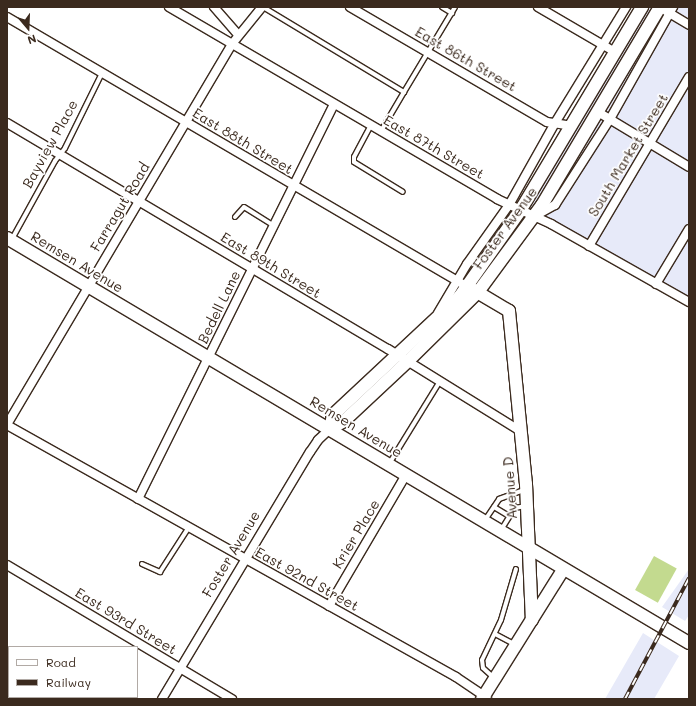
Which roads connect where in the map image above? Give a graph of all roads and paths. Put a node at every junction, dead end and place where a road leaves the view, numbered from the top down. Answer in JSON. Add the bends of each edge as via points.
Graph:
{"nodes":[{"id":1,"x":169,"y":7,"type":"edge"},
{"id":2,"x":214,"y":7,"type":"edge"},
{"id":3,"x":262,"y":7,"type":"edge"},
{"id":4,"x":350,"y":7,"type":"edge"},
{"id":5,"x":442,"y":7,"type":"edge"},
{"id":6,"x":455,"y":7,"type":"edge"},
{"id":7,"x":538,"y":7,"type":"edge"},
{"id":8,"x":626,"y":7,"type":"edge"},
{"id":9,"x":642,"y":7,"type":"edge"},
{"id":10,"x":665,"y":9,"type":"edge"},
{"id":11,"x":452,"y":13,"type":"junction"},
{"id":12,"x":7,"y":17,"type":"edge"},
{"id":13,"x":689,"y":25,"type":"edge"},
{"id":14,"x":238,"y":35,"type":"junction"},
{"id":15,"x":232,"y":44,"type":"junction"},
{"id":16,"x":604,"y":45,"type":"junction"},
{"id":17,"x":615,"y":52,"type":"junction"},
{"id":18,"x":428,"y":53,"type":"junction"},
{"id":19,"x":102,"y":73,"type":"junction"},
{"id":20,"x":689,"y":78,"type":"edge"},
{"id":21,"x":404,"y":92,"type":"junction"},
{"id":22,"x":334,"y":104,"type":"junction"},
{"id":23,"x":598,"y":112,"type":"junction"},
{"id":24,"x":610,"y":119,"type":"junction"},
{"id":25,"x":185,"y":122,"type":"junction"},
{"id":26,"x":7,"y":123,"type":"edge"},
{"id":27,"x":555,"y":123,"type":"junction"},
{"id":28,"x":371,"y":125,"type":"junction"},
{"id":29,"x":571,"y":126,"type":"junction"},
{"id":30,"x":381,"y":131,"type":"junction"},
{"id":31,"x":650,"y":144,"type":"junction"},
{"id":32,"x":60,"y":155,"type":"junction"},
{"id":33,"x":689,"y":167,"type":"edge"},
{"id":34,"x":294,"y":187,"type":"junction"},
{"id":35,"x":403,"y":192,"type":"dead end"},
{"id":36,"x":138,"y":201,"type":"junction"},
{"id":37,"x":509,"y":206,"type":"junction"},
{"id":38,"x":520,"y":211,"type":"junction"},
{"id":39,"x":235,"y":217,"type":"dead end"},
{"id":40,"x":532,"y":217,"type":"junction"},
{"id":41,"x":274,"y":226,"type":"junction"},
{"id":42,"x":689,"y":229,"type":"edge"},
{"id":43,"x":8,"y":242,"type":"edge"},
{"id":44,"x":589,"y":246,"type":"junction"},
{"id":45,"x":252,"y":269,"type":"junction"},
{"id":46,"x":461,"y":283,"type":"junction"},
{"id":47,"x":656,"y":284,"type":"junction"},
{"id":48,"x":88,"y":286,"type":"junction"},
{"id":49,"x":478,"y":292,"type":"junction"},
{"id":50,"x":689,"y":302,"type":"edge"},
{"id":51,"x":397,"y":354,"type":"junction"},
{"id":52,"x":208,"y":358,"type":"junction"},
{"id":53,"x":408,"y":361,"type":"junction"},
{"id":54,"x":440,"y":381,"type":"junction"},
{"id":55,"x":7,"y":425,"type":"edge"},
{"id":56,"x":330,"y":429,"type":"junction"},
{"id":57,"x":520,"y":430,"type":"junction"},
{"id":58,"x":389,"y":465,"type":"junction"},
{"id":59,"x":406,"y":475,"type":"junction"},
{"id":60,"x":526,"y":489,"type":"junction"},
{"id":61,"x":512,"y":494,"type":"junction"},
{"id":62,"x":138,"y":498,"type":"junction"},
{"id":63,"x":527,"y":505,"type":"junction"},
{"id":64,"x":494,"y":507,"type":"junction"},
{"id":65,"x":514,"y":510,"type":"junction"},
{"id":66,"x":509,"y":516,"type":"junction"},
{"id":67,"x":484,"y":522,"type":"junction"},
{"id":68,"x":189,"y":527,"type":"junction"},
{"id":69,"x":500,"y":532,"type":"junction"},
{"id":70,"x":530,"y":551,"type":"junction"},
{"id":71,"x":245,"y":559,"type":"junction"},
{"id":72,"x":142,"y":564,"type":"dead end"},
{"id":73,"x":7,"y":565,"type":"edge"},
{"id":74,"x":516,"y":569,"type":"dead end"},
{"id":75,"x":563,"y":570,"type":"junction"},
{"id":76,"x":329,"y":606,"type":"junction"},
{"id":77,"x":532,"y":620,"type":"junction"},
{"id":78,"x":494,"y":634,"type":"junction"},
{"id":79,"x":689,"y":643,"type":"edge"},
{"id":80,"x":516,"y":645,"type":"junction"},
{"id":81,"x":180,"y":668,"type":"junction"},
{"id":82,"x":496,"y":678,"type":"junction"},
{"id":83,"x":485,"y":698,"type":"edge"},
{"id":84,"x":162,"y":699,"type":"edge"},
{"id":85,"x":232,"y":699,"type":"edge"}],
"edges":[{"from":1,"to":15,"type":"street","name":"East 87th Street"},
{"from":2,"to":14,"type":"street"},
{"from":3,"to":14,"type":"street","name":"Farragut Road"},
{"from":3,"to":21,"type":"lane"},
{"from":4,"to":18,"type":"street","name":"East 86th Street"},
{"from":5,"to":11,"type":"lane"},
{"from":6,"to":11,"type":"lane"},
{"from":7,"to":16,"type":"street"},
{"from":8,"to":16,"type":"street"},
{"from":9,"to":17,"type":"main road","name":"Foster Avenue"},
{"from":10,"to":13,"type":"street"},
{"from":10,"to":23,"type":"main road","name":"Foster Avenue"},
{"from":10,"to":24,"type":"street"},
{"from":11,"to":18,"type":"lane"},
{"from":12,"to":19,"type":"street","name":"East 88th Street"},
{"from":14,"to":15,"type":"street","name":"Farragut Road"},
{"from":15,"to":22,"type":"street","name":"East 87th Street"},
{"from":15,"to":25,"type":"street","name":"Farragut Road"},
{"from":16,"to":17,"type":"street"},
{"from":16,"to":27,"type":"street"},
{"from":17,"to":29,"type":"main road","name":"Foster Avenue"},
{"from":18,"to":21,"type":"lane"},
{"from":18,"to":27,"type":"street","name":"East 86th Street","via":[[547,122]]},
{"from":19,"to":25,"type":"street","name":"East 88th Street"},
{"from":19,"to":32,"type":"lane","name":"Bayview Place"},
{"from":20,"to":31,"type":"street","name":"South Market Street"},
{"from":21,"to":30,"type":"lane"},
{"from":22,"to":28,"type":"street","name":"East 87th Street"},
{"from":22,"to":34,"type":"street","name":"Bedell Lane"},
{"from":23,"to":24,"type":"street"},
{"from":23,"to":40,"type":"main road","name":"Foster Avenue"},
{"from":24,"to":31,"type":"street"},
{"from":24,"to":40,"type":"street","via":[[555,205]]},
{"from":25,"to":34,"type":"street","name":"East 88th Street"},
{"from":25,"to":36,"type":"street","name":"Farragut Road"},
{"from":26,"to":32,"type":"street","name":"East 89th Street"},
{"from":27,"to":29,"type":"street","name":"East 86th Street"},
{"from":27,"to":37,"type":"street"},
{"from":28,"to":30,"type":"street","name":"East 87th Street"},
{"from":28,"to":35,"type":"lane","via":[[354,157],[354,162]]},
{"from":29,"to":38,"type":"main road","name":"Foster Avenue"},
{"from":30,"to":37,"type":"street","name":"East 87th Street"},
{"from":31,"to":33,"type":"street"},
{"from":31,"to":44,"type":"street","name":"South Market Street"},
{"from":32,"to":36,"type":"street","name":"East 89th Street"},
{"from":32,"to":43,"type":"lane","name":"Bayview Place"},
{"from":34,"to":41,"type":"street","name":"Bedell Lane"},
{"from":34,"to":46,"type":"street","name":"East 88th Street"},
{"from":36,"to":45,"type":"street","name":"East 89th Street"},
{"from":36,"to":48,"type":"street","name":"Farragut Road"},
{"from":37,"to":38,"type":"street","name":"East 87th Street"},
{"from":37,"to":46,"type":"street"},
{"from":38,"to":40,"type":"street","name":"East 87th Street"},
{"from":38,"to":46,"type":"main road","name":"Foster Avenue"},
{"from":39,"to":41,"type":"lane","via":[[244,208]]},
{"from":40,"to":44,"type":"street","name":"East 87th Street","via":[[551,224]]},
{"from":40,"to":49,"type":"main road","name":"Foster Avenue"},
{"from":41,"to":45,"type":"street","name":"Bedell Lane"},
{"from":42,"to":47,"type":"street"},
{"from":43,"to":48,"type":"main road","name":"Remsen Avenue"},
{"from":44,"to":47,"type":"street","name":"East 87th Street"},
{"from":45,"to":51,"type":"street","name":"East 89th Street"},
{"from":45,"to":52,"type":"street","name":"Bedell Lane"},
{"from":46,"to":49,"type":"main road","name":"Avenue D"},
{"from":46,"to":51,"type":"main road","name":"Foster Avenue","via":[[435,319]]},
{"from":47,"to":50,"type":"street","name":"East 87th Street"},
{"from":48,"to":52,"type":"main road","name":"Remsen Avenue"},
{"from":48,"to":55,"type":"street","name":"Farragut Road"},
{"from":49,"to":53,"type":"main road","name":"Foster Avenue"},
{"from":49,"to":57,"type":"main road","name":"Avenue D","via":[[509,311]]},
{"from":51,"to":53,"type":"street","name":"East 89th Street"},
{"from":51,"to":56,"type":"main road","name":"Foster Avenue","via":[[333,414]]},
{"from":52,"to":56,"type":"main road","name":"Remsen Avenue"},
{"from":52,"to":62,"type":"street","name":"Bedell Lane"},
{"from":53,"to":54,"type":"street","name":"East 89th Street"},
{"from":53,"to":56,"type":"main road","name":"Foster Avenue","via":[[344,421]]},
{"from":54,"to":57,"type":"street","name":"East 89th Street"},
{"from":54,"to":58,"type":"lane"},
{"from":55,"to":62,"type":"street","name":"East 92nd Street"},
{"from":56,"to":58,"type":"main road","name":"Remsen Avenue"},
{"from":56,"to":71,"type":"street","name":"Foster Avenue","via":[[314,446]]},
{"from":57,"to":60,"type":"main road","name":"Avenue D"},
{"from":58,"to":59,"type":"main road","name":"Remsen Avenue"},
{"from":59,"to":67,"type":"main road","name":"Remsen Avenue"},
{"from":59,"to":76,"type":"street","name":"Krier Place"},
{"from":60,"to":61,"type":"lane"},
{"from":60,"to":63,"type":"main road","name":"Avenue D"},
{"from":61,"to":64,"type":"lane","via":[[500,499]]},
{"from":61,"to":65,"type":"lane"},
{"from":62,"to":68,"type":"street","name":"East 92nd Street"},
{"from":63,"to":65,"type":"lane"},
{"from":63,"to":70,"type":"main road","name":"Avenue D"},
{"from":64,"to":66,"type":"lane"},
{"from":64,"to":67,"type":"lane"},
{"from":65,"to":66,"type":"lane"},
{"from":66,"to":69,"type":"lane"},
{"from":67,"to":69,"type":"main road","name":"Remsen Avenue"},
{"from":68,"to":71,"type":"street","name":"East 92nd Street"},
{"from":68,"to":72,"type":"lane","via":[[160,572]]},
{"from":69,"to":70,"type":"main road","name":"Remsen Avenue"},
{"from":70,"to":75,"type":"main road","name":"Remsen Avenue"},
{"from":70,"to":77,"type":"main road","name":"Avenue D"},
{"from":71,"to":76,"type":"street","name":"East 92nd Street"},
{"from":71,"to":81,"type":"street","name":"Foster Avenue"},
{"from":73,"to":81,"type":"street","name":"East 93rd Street"},
{"from":74,"to":78,"type":"lane","via":[[509,600]]},
{"from":75,"to":77,"type":"main road"},
{"from":75,"to":79,"type":"main road","name":"Remsen Avenue"},
{"from":76,"to":83,"type":"street","name":"East 92nd Street"},
{"from":77,"to":80,"type":"main road"},
{"from":78,"to":80,"type":"lane"},
{"from":78,"to":82,"type":"lane","via":[[482,664],[486,672]]},
{"from":80,"to":82,"type":"main road"},
{"from":81,"to":84,"type":"street","name":"Foster Avenue"},
{"from":81,"to":85,"type":"street","name":"East 93rd Street"},
{"from":82,"to":83,"type":"main road"}]}
